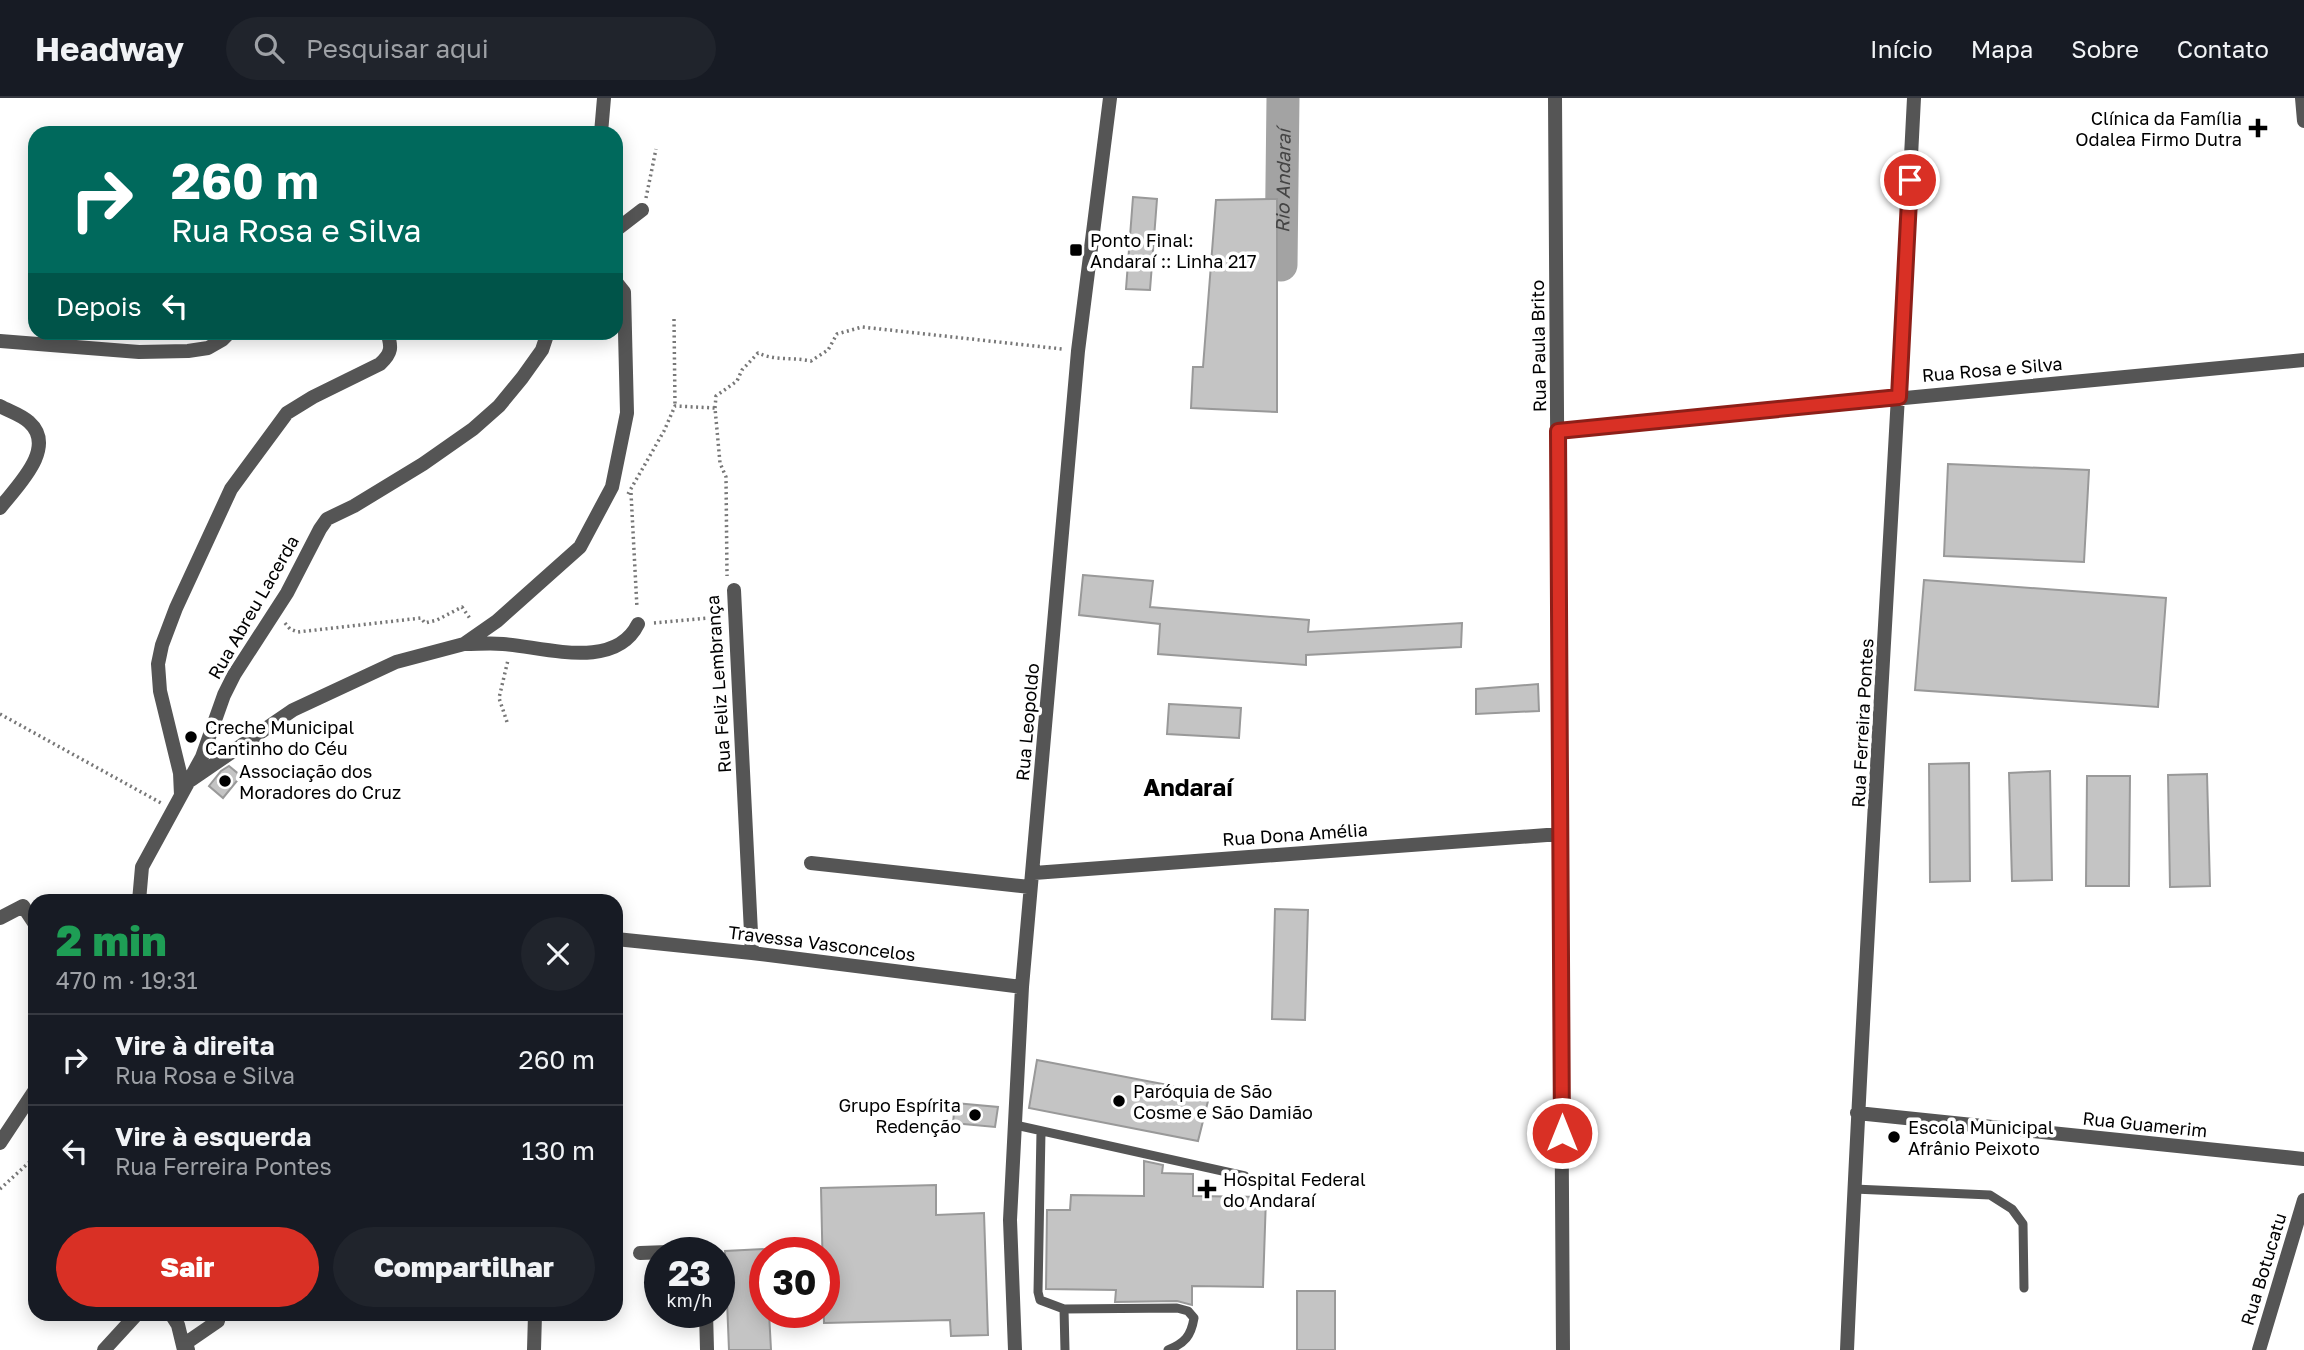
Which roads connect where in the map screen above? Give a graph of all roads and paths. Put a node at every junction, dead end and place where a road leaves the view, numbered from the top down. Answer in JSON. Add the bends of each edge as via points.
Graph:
{"nodes":[{"id":1,"x":604,"y":98,"type":"edge"},
{"id":2,"x":1110,"y":98,"type":"edge"},
{"id":3,"x":1555,"y":98,"type":"edge"},
{"id":4,"x":1914,"y":98,"type":"edge"},
{"id":5,"x":2302,"y":98,"type":"edge"},
{"id":6,"x":2304,"y":121,"type":"edge"},
{"id":7,"x":602,"y":126,"type":"edge"},
{"id":8,"x":656,"y":149,"type":"dead end"},
{"id":9,"x":642,"y":210,"type":"joint"},
{"id":10,"x":623,"y":225,"type":"edge"},
{"id":11,"x":623,"y":291,"type":"edge"},
{"id":12,"x":674,"y":319,"type":"dead end"},
{"id":13,"x":222,"y":340,"type":"edge"},
{"id":14,"x":390,"y":340,"type":"edge"},
{"id":15,"x":545,"y":340,"type":"edge"},
{"id":16,"x":0,"y":341,"type":"edge"},
{"id":17,"x":1078,"y":351,"type":"junction"},
{"id":18,"x":2304,"y":360,"type":"edge"},
{"id":19,"x":1899,"y":397,"type":"junction"},
{"id":20,"x":0,"y":406,"type":"edge"},
{"id":21,"x":675,"y":406,"type":"junction"},
{"id":22,"x":715,"y":408,"type":"junction"},
{"id":23,"x":1558,"y":431,"type":"junction"},
{"id":24,"x":631,"y":491,"type":"junction"},
{"id":25,"x":623,"y":498,"type":"dead end"},
{"id":26,"x":0,"y":508,"type":"edge"},
{"id":27,"x":734,"y":590,"type":"joint"},
{"id":28,"x":276,"y":612,"type":"junction"},
{"id":29,"x":736,"y":616,"type":"junction"},
{"id":30,"x":638,"y":624,"type":"junction"},
{"id":31,"x":480,"y":633,"type":"junction"},
{"id":32,"x":464,"y":644,"type":"junction"},
{"id":33,"x":505,"y":644,"type":"junction"},
{"id":34,"x":0,"y":714,"type":"edge"},
{"id":35,"x":507,"y":722,"type":"dead end"},
{"id":36,"x":191,"y":780,"type":"junction"},
{"id":37,"x":181,"y":795,"type":"junction"},
{"id":38,"x":174,"y":810,"type":"junction"},
{"id":39,"x":1560,"y":834,"type":"junction"},
{"id":40,"x":811,"y":863,"type":"dead end"},
{"id":41,"x":1032,"y":880,"type":"junction"},
{"id":42,"x":140,"y":894,"type":"edge"},
{"id":43,"x":28,"y":914,"type":"edge"},
{"id":44,"x":0,"y":918,"type":"edge"},
{"id":45,"x":623,"y":940,"type":"edge"},
{"id":46,"x":752,"y":953,"type":"junction"},
{"id":47,"x":1022,"y":987,"type":"junction"},
{"id":48,"x":28,"y":1101,"type":"edge"},
{"id":49,"x":1857,"y":1113,"type":"junction"},
{"id":50,"x":1015,"y":1125,"type":"junction"},
{"id":51,"x":1041,"y":1131,"type":"junction"},
{"id":52,"x":0,"y":1143,"type":"edge"},
{"id":53,"x":2304,"y":1159,"type":"edge"},
{"id":54,"x":28,"y":1163,"type":"edge"},
{"id":55,"x":1245,"y":1176,"type":"dead end"},
{"id":56,"x":0,"y":1189,"type":"edge"},
{"id":57,"x":1854,"y":1189,"type":"junction"},
{"id":58,"x":2304,"y":1200,"type":"edge"},
{"id":59,"x":640,"y":1253,"type":"dead end"},
{"id":60,"x":644,"y":1253,"type":"edge"},
{"id":61,"x":2024,"y":1288,"type":"dead end"},
{"id":62,"x":1064,"y":1308,"type":"junction"},
{"id":63,"x":131,"y":1321,"type":"edge"},
{"id":64,"x":175,"y":1321,"type":"edge"},
{"id":65,"x":218,"y":1321,"type":"edge"},
{"id":66,"x":535,"y":1321,"type":"edge"},
{"id":67,"x":706,"y":1328,"type":"edge"},
{"id":68,"x":104,"y":1350,"type":"edge"},
{"id":69,"x":186,"y":1350,"type":"edge"},
{"id":70,"x":534,"y":1350,"type":"edge"},
{"id":71,"x":707,"y":1350,"type":"edge"},
{"id":72,"x":1016,"y":1350,"type":"edge"},
{"id":73,"x":1065,"y":1350,"type":"edge"},
{"id":74,"x":1168,"y":1350,"type":"edge"},
{"id":75,"x":1563,"y":1350,"type":"edge"},
{"id":76,"x":1847,"y":1350,"type":"edge"},
{"id":77,"x":2259,"y":1350,"type":"edge"}],
"edges":[{"from":1,"to":7,"type":"street"},
{"from":2,"to":17,"type":"street","name":"Rua Leopoldo"},
{"from":3,"to":23,"type":"street","name":"Rua Paula Brito"},
{"from":4,"to":19,"type":"street","name":"Rua Ferreira Pontes"},
{"from":5,"to":6,"type":"street"},
{"from":8,"to":9,"type":"path"},
{"from":9,"to":10,"type":"street"},
{"from":11,"to":31,"type":"street","via":[[627,413],[612,487],[580,547]]},
{"from":12,"to":21,"type":"path"},
{"from":13,"to":16,"type":"street","via":[[188,351],[139,352]]},
{"from":14,"to":37,"type":"street","via":[[389,356],[380,364],[286,412],[231,489],[176,608],[158,664]]},
{"from":15,"to":28,"type":"street","name":"Rua Abreu Lacerda","via":[[522,378],[473,429],[423,464],[327,519]]},
{"from":17,"to":22,"type":"path","via":[[862,327],[836,334],[828,350],[811,361],[758,353],[737,381],[716,396]]},
{"from":17,"to":41,"type":"street","name":"Rua Leopoldo"},
{"from":18,"to":19,"type":"street","name":"Rua Rosa e Silva"},
{"from":19,"to":23,"type":"street","name":"Rua Rosa e Silva"},
{"from":19,"to":49,"type":"street","name":"Rua Ferreira Pontes"},
{"from":20,"to":26,"type":"street","via":[[28,421],[39,442],[33,464]]},
{"from":21,"to":22,"type":"path"},
{"from":21,"to":24,"type":"path"},
{"from":22,"to":27,"type":"path","name":"Rua Feliz Lembrança","via":[[720,463],[726,477],[727,581]]},
{"from":23,"to":39,"type":"street","name":"Rua Paula Brito"},
{"from":24,"to":25,"type":"path"},
{"from":24,"to":30,"type":"path"},
{"from":27,"to":29,"type":"street","name":"Rua Feliz Lembrança"},
{"from":28,"to":31,"type":"path","via":[[298,632],[421,618],[425,623],[462,607]]},
{"from":28,"to":36,"type":"street","name":"Rua Abreu Lacerda","via":[[234,675]]},
{"from":29,"to":30,"type":"path"},
{"from":29,"to":46,"type":"street","name":"Rua Feliz Lembrança"},
{"from":30,"to":33,"type":"street","via":[[633,635],[606,651],[551,652]]},
{"from":31,"to":32,"type":"street"},
{"from":32,"to":33,"type":"street"},
{"from":32,"to":36,"type":"street","via":[[396,662],[293,710]]},
{"from":33,"to":35,"type":"path","via":[[509,657],[499,698]]},
{"from":34,"to":38,"type":"path"},
{"from":36,"to":37,"type":"street","name":"Rua Abreu Lacerda"},
{"from":37,"to":38,"type":"street","name":"Rua Abreu Lacerda"},
{"from":38,"to":42,"type":"street","name":"Rua Abreu Lacerda","via":[[142,867]]},
{"from":39,"to":41,"type":"street","name":"Rua Dona Amélia"},
{"from":39,"to":75,"type":"street","name":"Rua Paula Brito"},
{"from":40,"to":41,"type":"street","name":"Rua Dona Amélia"},
{"from":41,"to":47,"type":"street","name":"Rua Leopoldo"},
{"from":43,"to":44,"type":"street","via":[[23,906]]},
{"from":45,"to":46,"type":"street","name":"Travessa Vasconcelos"},
{"from":46,"to":47,"type":"street","name":"Travessa Vasconcelos"},
{"from":47,"to":50,"type":"street","name":"Rua Leopoldo"},
{"from":48,"to":52,"type":"street"},
{"from":49,"to":53,"type":"street","name":"Rua Guamerim"},
{"from":49,"to":57,"type":"street","name":"Rua Ferreira Pontes"},
{"from":50,"to":51,"type":"lane"},
{"from":50,"to":72,"type":"street","name":"Rua Leopoldo","via":[[1010,1220]]},
{"from":51,"to":55,"type":"lane"},
{"from":51,"to":62,"type":"lane","via":[[1038,1292],[1040,1300]]},
{"from":54,"to":56,"type":"path"},
{"from":57,"to":61,"type":"lane","via":[[1990,1195],[2012,1209],[2023,1224]]},
{"from":57,"to":76,"type":"street","name":"Rua Ferreira Pontes"},
{"from":58,"to":77,"type":"street","name":"Rua Botucatu"},
{"from":59,"to":60,"type":"street"},
{"from":62,"to":73,"type":"lane"},
{"from":62,"to":74,"type":"lane","via":[[1188,1311],[1194,1318],[1192,1334]]},
{"from":63,"to":68,"type":"street"},
{"from":64,"to":69,"type":"street"},
{"from":65,"to":69,"type":"street","via":[[186,1343]]},
{"from":66,"to":70,"type":"street"},
{"from":67,"to":71,"type":"street"}]}
